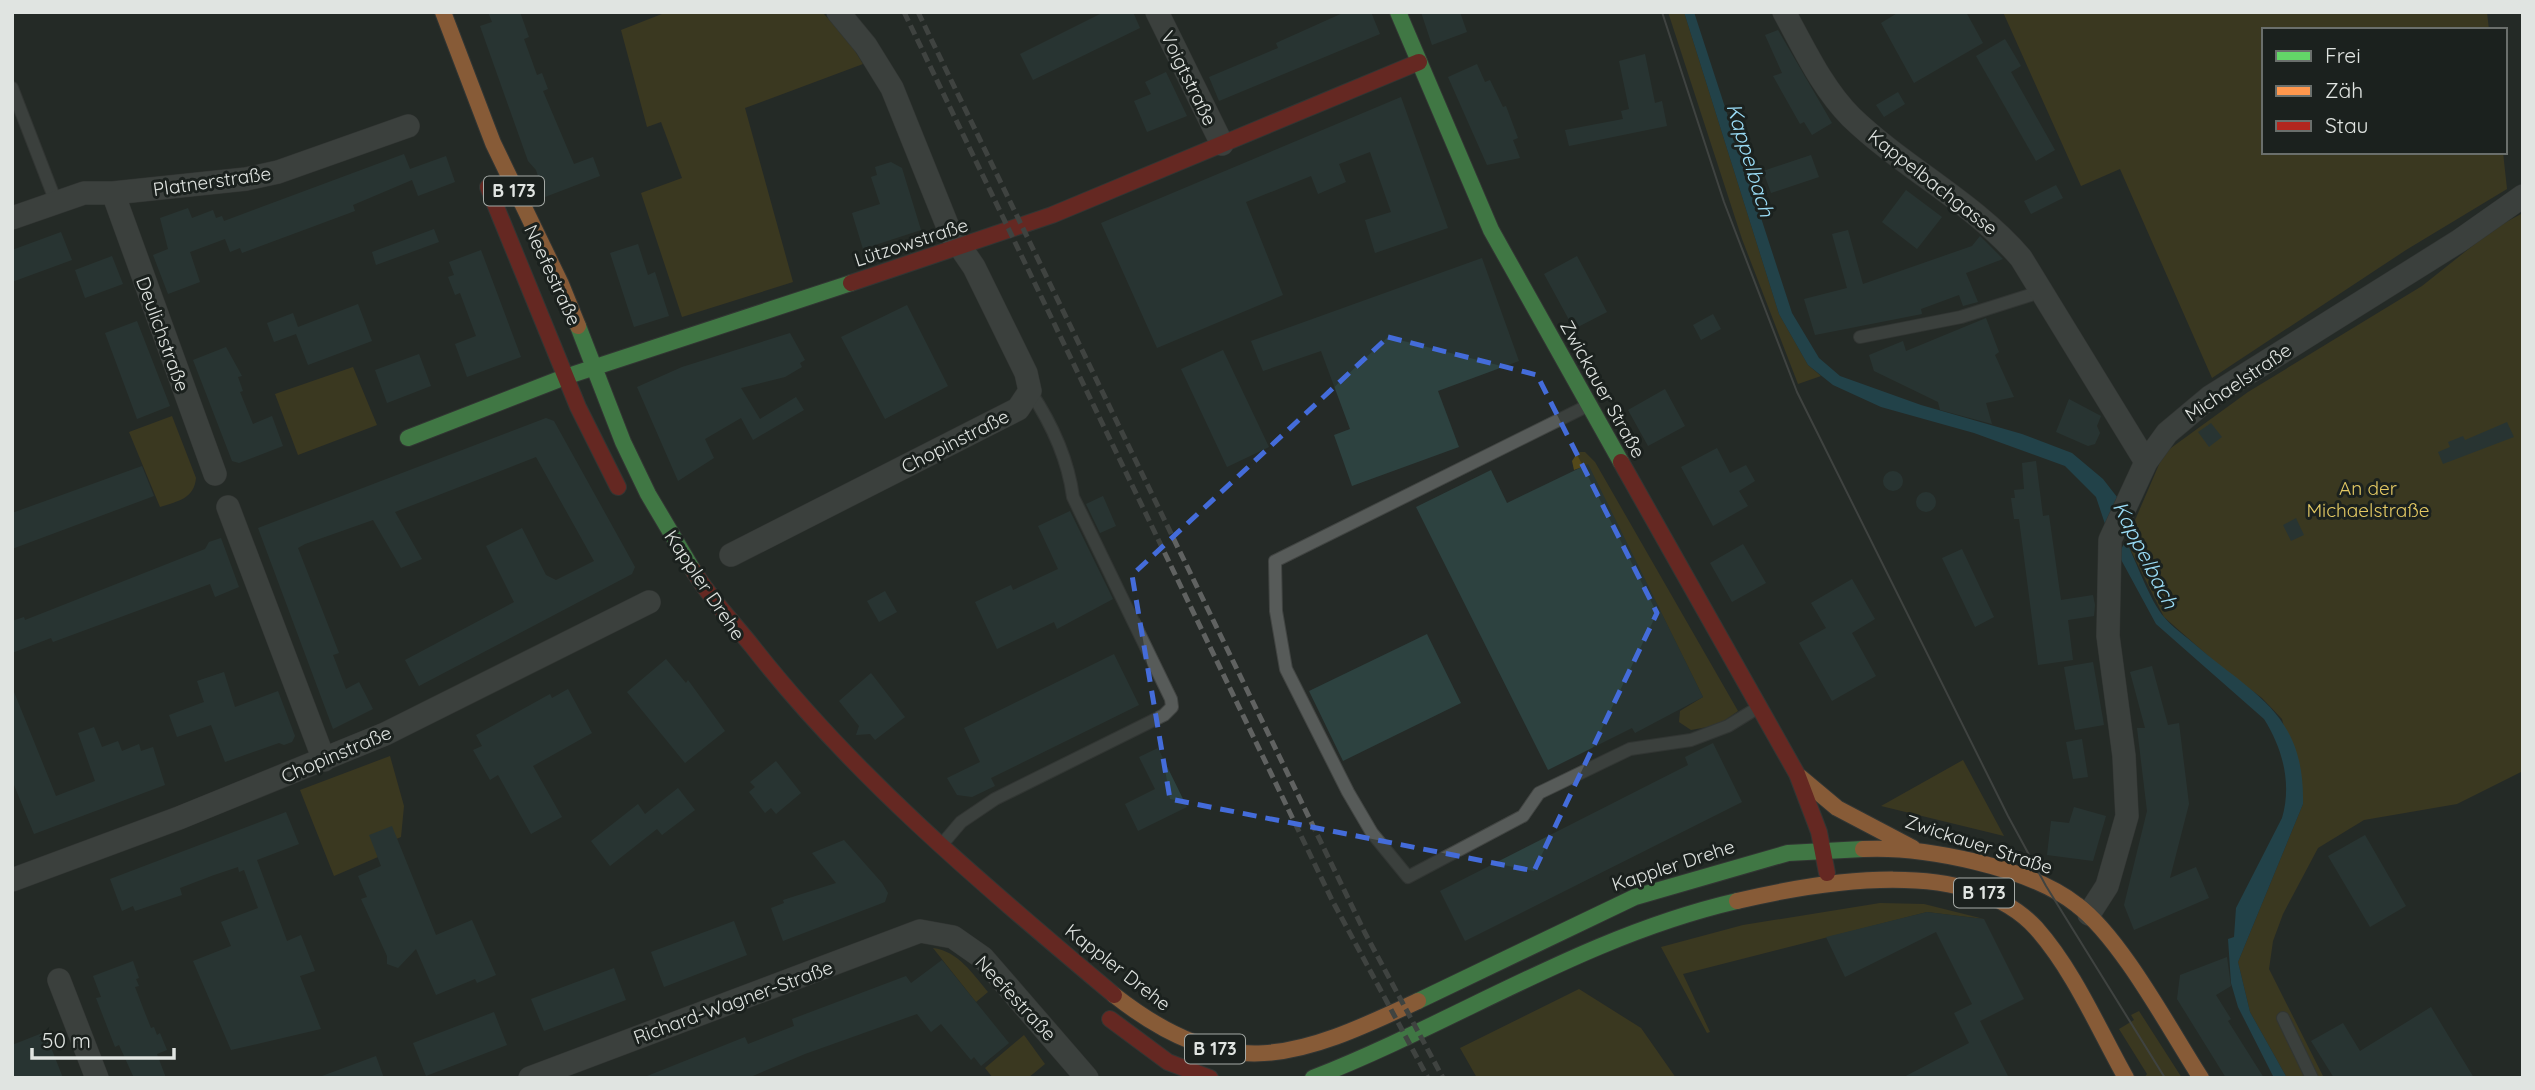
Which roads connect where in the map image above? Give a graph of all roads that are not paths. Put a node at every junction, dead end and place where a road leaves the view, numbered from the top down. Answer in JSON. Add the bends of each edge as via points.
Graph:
{"nodes":[{"id":1,"x":443,"y":12,"type":"edge"},
{"id":2,"x":838,"y":12,"type":"edge"},
{"id":3,"x":1157,"y":12,"type":"edge"},
{"id":4,"x":1398,"y":12,"type":"edge"},
{"id":5,"x":1784,"y":12,"type":"edge"},
{"id":6,"x":1419,"y":62,"type":"junction"},
{"id":7,"x":12,"y":89,"type":"edge"},
{"id":8,"x":408,"y":126,"type":"dead end"},
{"id":9,"x":1222,"y":144,"type":"junction"},
{"id":10,"x":484,"y":177,"type":"dead end"},
{"id":11,"x":113,"y":193,"type":"junction"},
{"id":12,"x":2523,"y":196,"type":"edge"},
{"id":13,"x":56,"y":202,"type":"junction"},
{"id":14,"x":12,"y":218,"type":"edge"},
{"id":15,"x":962,"y":247,"type":"junction"},
{"id":16,"x":2040,"y":292,"type":"junction"},
{"id":17,"x":1860,"y":337,"type":"dead end"},
{"id":18,"x":593,"y":367,"type":"junction"},
{"id":19,"x":565,"y":377,"type":"junction"},
{"id":20,"x":1030,"y":391,"type":"junction"},
{"id":21,"x":1589,"y":405,"type":"junction"},
{"id":22,"x":408,"y":438,"type":"dead end"},
{"id":23,"x":2146,"y":462,"type":"junction"},
{"id":24,"x":215,"y":474,"type":"dead end"},
{"id":25,"x":626,"y":501,"type":"dead end"},
{"id":26,"x":228,"y":507,"type":"dead end"},
{"id":27,"x":671,"y":535,"type":"joint"},
{"id":28,"x":731,"y":555,"type":"dead end"},
{"id":29,"x":649,"y":602,"type":"dead end"},
{"id":30,"x":1759,"y":707,"type":"junction"},
{"id":31,"x":324,"y":760,"type":"junction"},
{"id":32,"x":1797,"y":774,"type":"junction"},
{"id":33,"x":942,"y":844,"type":"junction"},
{"id":34,"x":1823,"y":850,"type":"junction"},
{"id":35,"x":1925,"y":853,"type":"junction"},
{"id":36,"x":15,"y":872,"type":"edge"},
{"id":37,"x":1829,"y":885,"type":"junction"},
{"id":38,"x":1634,"y":914,"type":"junction"},
{"id":39,"x":2089,"y":914,"type":"junction"},
{"id":40,"x":936,"y":932,"type":"joint"},
{"id":41,"x":59,"y":980,"type":"dead end"},
{"id":42,"x":1101,"y":1011,"type":"dead end"},
{"id":43,"x":2283,"y":1018,"type":"dead end"},
{"id":44,"x":536,"y":1077,"type":"edge"},
{"id":45,"x":97,"y":1078,"type":"edge"},
{"id":46,"x":1087,"y":1078,"type":"edge"},
{"id":47,"x":1210,"y":1078,"type":"edge"},
{"id":48,"x":1313,"y":1078,"type":"edge"},
{"id":49,"x":2126,"y":1078,"type":"edge"},
{"id":50,"x":2201,"y":1078,"type":"edge"},
{"id":51,"x":2312,"y":1078,"type":"edge"}],
"edges":[{"from":1,"to":18,"type":"main road","name":"Neefestraße","number":"B 173","via":[[493,143],[561,284]]},
{"from":2,"to":15,"type":"street","via":[[892,88],[950,232]]},
{"from":3,"to":9,"type":"street","name":"Voigtstraße"},
{"from":4,"to":6,"type":"main road","name":"Zwickauer Straße"},
{"from":5,"to":16,"type":"street","name":"Kappelbachgasse","via":[[1824,83],[1850,116],[1996,230],[2021,258]]},
{"from":6,"to":9,"type":"main road","name":"Lützowstraße"},
{"from":6,"to":21,"type":"main road","name":"Zwickauer Straße","via":[[1491,230]]},
{"from":7,"to":13,"type":"lane"},
{"from":8,"to":11,"type":"street","name":"Platnerstraße","via":[[267,175]]},
{"from":9,"to":15,"type":"main road","name":"Lützowstraße"},
{"from":10,"to":19,"type":"main road","name":"Neefestraße","number":"B 173"},
{"from":11,"to":13,"type":"street","name":"Platnerstraße","via":[[84,192]]},
{"from":11,"to":24,"type":"street","name":"Deulichstraße"},
{"from":12,"to":23,"type":"street","name":"Michaelstraße","via":[[2210,397],[2167,433]]},
{"from":13,"to":14,"type":"street","name":"Platnerstraße"},
{"from":15,"to":18,"type":"main road","name":"Lützowstraße"},
{"from":15,"to":20,"type":"street","via":[[1026,373]]},
{"from":16,"to":17,"type":"lane","via":[[1961,317]]},
{"from":16,"to":23,"type":"street","name":"Kappelbachgasse"},
{"from":18,"to":19,"type":"main road","name":"Lützowstraße"},
{"from":18,"to":27,"type":"main road","name":"Neefestraße","number":"B 173","via":[[623,442]]},
{"from":19,"to":22,"type":"main road","name":"Lützowstraße"},
{"from":19,"to":25,"type":"main road","name":"Neefestraße","number":"B 173"},
{"from":20,"to":28,"type":"street","name":"Chopinstraße","via":[[1018,409]]},
{"from":20,"to":33,"type":"lane","via":[[1069,467],[1073,497],[1172,707],[995,799],[961,822]]},
{"from":21,"to":30,"type":"main road","name":"Zwickauer Straße"},
{"from":21,"to":30,"type":"lane","via":[[1275,561],[1276,611],[1286,668],[1348,792],[1372,833],[1408,877],[1523,816],[1539,793],[1630,749],[1691,740],[1728,726]]},
{"from":23,"to":39,"type":"street","name":"Michaelstraße","via":[[2110,540],[2108,636],[2127,816],[2107,886]]},
{"from":26,"to":31,"type":"street"},
{"from":27,"to":33,"type":"main road","name":"Kappler Drehe","number":"B 173","via":[[727,617],[799,706],[860,770]]},
{"from":29,"to":31,"type":"street","name":"Chopinstraße"},
{"from":30,"to":32,"type":"main road","name":"Zwickauer Straße"},
{"from":31,"to":36,"type":"street","name":"Chopinstraße"},
{"from":32,"to":34,"type":"main road","name":"Zwickauer Straße"},
{"from":32,"to":35,"type":"main road","name":"Zwickauer Straße","via":[[1838,808]]},
{"from":33,"to":38,"type":"main road","name":"Kappler Drehe","number":"B 173","via":[[1032,926],[1149,1020],[1201,1046],[1250,1055],[1296,1051],[1329,1042]]},
{"from":34,"to":35,"type":"main road","name":"Kappler Drehe","number":"B 173","via":[[1880,848]]},
{"from":34,"to":37,"type":"main road","name":"Zwickauer Straße"},
{"from":34,"to":38,"type":"main road","name":"Kappler Drehe","number":"B 173","via":[[1738,865]]},
{"from":35,"to":39,"type":"main road","name":"Zwickauer Straße","number":"B 173","via":[[1977,861],[2035,881]]},
{"from":37,"to":38,"type":"main road","name":"Kappler Drehe","number":"B 173"},
{"from":37,"to":49,"type":"main road","number":"B 173","via":[[1947,882],[2006,904],[2046,940]]},
{"from":38,"to":48,"type":"main road","name":"Kappler Drehe","number":"B 173","via":[[1577,954]]},
{"from":39,"to":50,"type":"main road","name":"Zwickauer Straße","number":"B 173","via":[[2127,963]]},
{"from":40,"to":44,"type":"street","name":"Richard-Wagner-Straße","via":[[920,931]]},
{"from":40,"to":46,"type":"street","name":"Neefestraße","via":[[953,937],[983,958]]},
{"from":41,"to":45,"type":"street"},
{"from":42,"to":47,"type":"main road","number":"B 173","via":[[1148,1050],[1188,1072]]},
{"from":43,"to":51,"type":"lane"}]}
